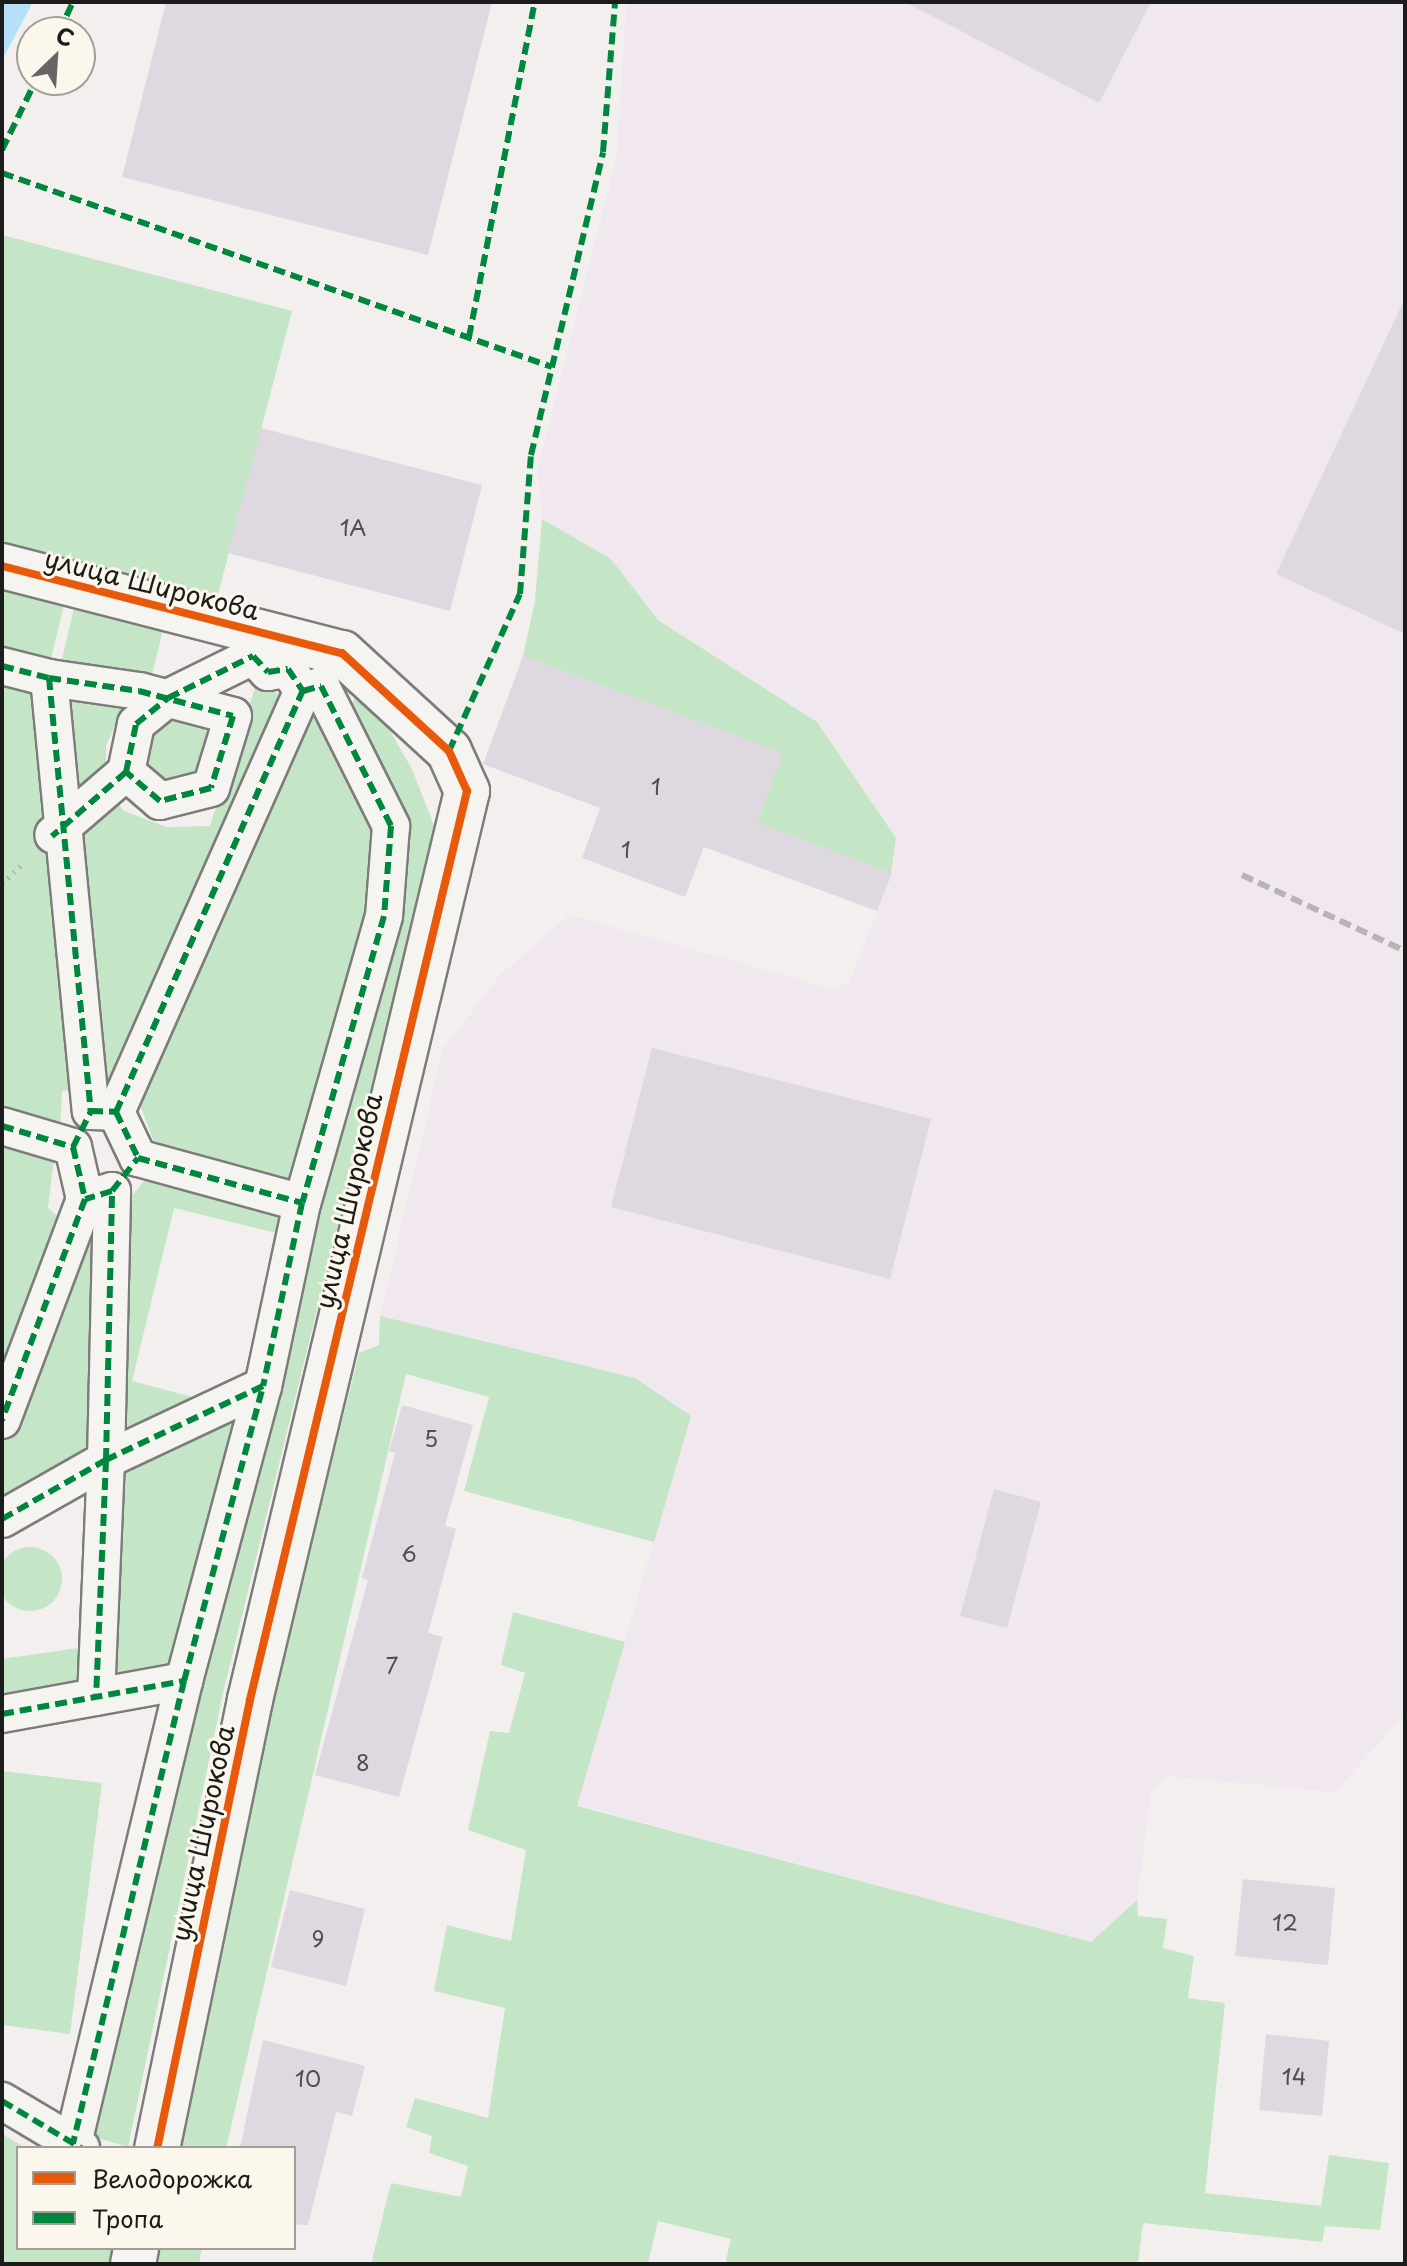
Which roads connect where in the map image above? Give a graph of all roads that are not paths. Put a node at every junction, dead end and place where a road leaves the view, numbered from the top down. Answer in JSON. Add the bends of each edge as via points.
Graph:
{"nodes":[{"id":1,"x":2,"y":566,"type":"edge"},
{"id":2,"x":2,"y":666,"type":"edge"},
{"id":3,"x":49,"y":678,"type":"junction"},
{"id":4,"x":303,"y":691,"type":"junction"},
{"id":5,"x":168,"y":698,"type":"junction"},
{"id":6,"x":126,"y":772,"type":"junction"},
{"id":7,"x":58,"y":829,"type":"junction"},
{"id":8,"x":104,"y":1111,"type":"junction"},
{"id":9,"x":2,"y":1126,"type":"edge"},
{"id":10,"x":73,"y":1147,"type":"junction"},
{"id":11,"x":138,"y":1158,"type":"junction"},
{"id":12,"x":99,"y":1195,"type":"junction"},
{"id":13,"x":302,"y":1203,"type":"junction"},
{"id":14,"x":263,"y":1386,"type":"junction"},
{"id":15,"x":2,"y":1420,"type":"edge"},
{"id":16,"x":106,"y":1460,"type":"junction"},
{"id":17,"x":2,"y":1519,"type":"edge"},
{"id":18,"x":184,"y":1681,"type":"junction"},
{"id":19,"x":96,"y":1697,"type":"junction"},
{"id":20,"x":2,"y":1714,"type":"edge"},
{"id":21,"x":2,"y":2101,"type":"edge"},
{"id":22,"x":77,"y":2146,"type":"edge"},
{"id":23,"x":157,"y":2146,"type":"edge"}],
"edges":[{"from":1,"to":23,"type":"street","name":"улица Широкова","via":[[342,653],[449,751],[467,791],[250,1700]]},
{"from":2,"to":3,"type":"street"},
{"from":3,"to":5,"type":"street"},
{"from":3,"to":7,"type":"street"},
{"from":4,"to":5,"type":"street","via":[[288,669],[268,672],[253,656]]},
{"from":4,"to":8,"type":"street"},
{"from":4,"to":13,"type":"street","via":[[321,686],[391,826],[384,916]]},
{"from":5,"to":6,"type":"street","via":[[136,724]]},
{"from":5,"to":6,"type":"street","via":[[233,716],[211,788],[160,801]]},
{"from":6,"to":7,"type":"street"},
{"from":7,"to":8,"type":"street"},
{"from":8,"to":10,"type":"street"},
{"from":8,"to":11,"type":"street"},
{"from":9,"to":10,"type":"street"},
{"from":10,"to":12,"type":"street"},
{"from":11,"to":12,"type":"street"},
{"from":11,"to":13,"type":"street"},
{"from":12,"to":15,"type":"street"},
{"from":12,"to":16,"type":"street"},
{"from":13,"to":14,"type":"street"},
{"from":14,"to":16,"type":"street"},
{"from":14,"to":18,"type":"street"},
{"from":16,"to":17,"type":"street"},
{"from":16,"to":19,"type":"street"},
{"from":18,"to":19,"type":"street"},
{"from":18,"to":22,"type":"street"},
{"from":19,"to":20,"type":"street"},
{"from":21,"to":22,"type":"street"}]}
